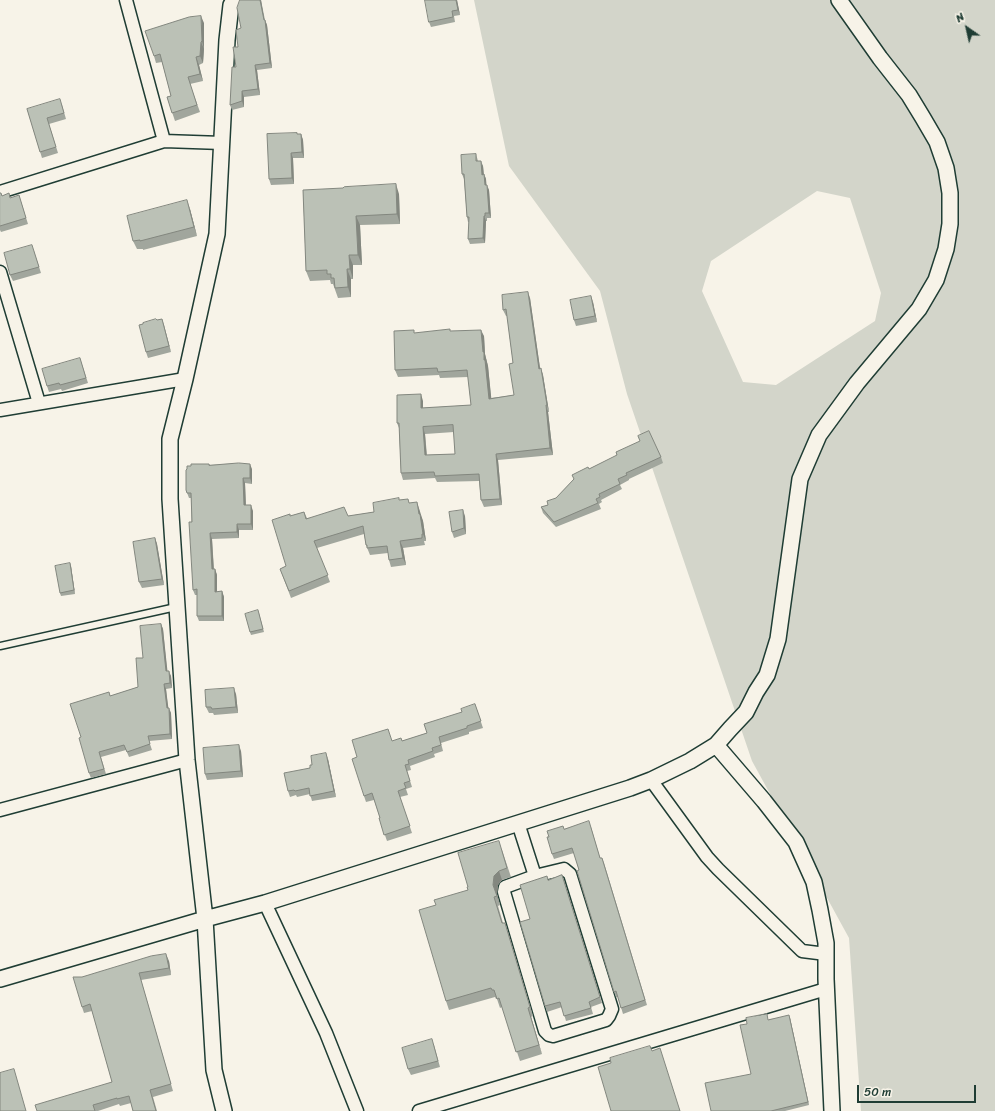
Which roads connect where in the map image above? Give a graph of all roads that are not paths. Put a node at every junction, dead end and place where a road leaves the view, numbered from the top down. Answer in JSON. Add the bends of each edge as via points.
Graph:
{"nodes":[{"id":1,"x":126,"y":0,"type":"edge"},
{"id":2,"x":234,"y":0,"type":"edge"},
{"id":3,"x":838,"y":0,"type":"edge"},
{"id":4,"x":164,"y":141,"type":"junction"},
{"id":5,"x":222,"y":143,"type":"junction"},
{"id":6,"x":0,"y":192,"type":"edge"},
{"id":7,"x":0,"y":272,"type":"edge"},
{"id":8,"x":186,"y":379,"type":"junction"},
{"id":9,"x":39,"y":403,"type":"junction"},
{"id":10,"x":0,"y":410,"type":"edge"},
{"id":11,"x":177,"y":606,"type":"junction"},
{"id":12,"x":0,"y":646,"type":"edge"},
{"id":13,"x":716,"y":745,"type":"junction"},
{"id":14,"x":187,"y":760,"type":"junction"},
{"id":15,"x":651,"y":780,"type":"junction"},
{"id":16,"x":0,"y":810,"type":"edge"},
{"id":17,"x":518,"y":823,"type":"junction"},
{"id":18,"x":535,"y":876,"type":"junction"},
{"id":19,"x":265,"y":903,"type":"junction"},
{"id":20,"x":205,"y":919,"type":"junction"},
{"id":21,"x":826,"y":954,"type":"junction"},
{"id":22,"x":0,"y":979,"type":"edge"},
{"id":23,"x":826,"y":989,"type":"junction"},
{"id":24,"x":224,"y":1111,"type":"edge"},
{"id":25,"x":357,"y":1111,"type":"edge"},
{"id":26,"x":418,"y":1111,"type":"edge"},
{"id":27,"x":832,"y":1111,"type":"edge"}],
"edges":[{"from":1,"to":4,"type":"street"},
{"from":2,"to":5,"type":"street","via":[[231,5],[227,40]]},
{"from":3,"to":13,"type":"street","via":[[909,96],[938,142],[950,193],[950,224],[946,249],[936,280],[919,309],[857,383],[819,434],[800,479],[778,640],[767,675],[746,712]]},
{"from":4,"to":5,"type":"street"},
{"from":4,"to":6,"type":"street"},
{"from":5,"to":8,"type":"street","via":[[217,234]]},
{"from":7,"to":9,"type":"street"},
{"from":8,"to":9,"type":"street"},
{"from":8,"to":11,"type":"street","via":[[170,439],[170,499]]},
{"from":9,"to":10,"type":"street"},
{"from":11,"to":12,"type":"lane"},
{"from":11,"to":14,"type":"street"},
{"from":13,"to":15,"type":"street"},
{"from":13,"to":21,"type":"street","via":[[796,842],[814,882]]},
{"from":14,"to":16,"type":"street"},
{"from":14,"to":20,"type":"street"},
{"from":15,"to":17,"type":"street"},
{"from":15,"to":21,"type":"street","via":[[718,869],[802,951]]},
{"from":17,"to":18,"type":"street"},
{"from":17,"to":19,"type":"street"},
{"from":18,"to":18,"type":"street","via":[[505,887],[504,892],[545,1031],[549,1036],[553,1036],[606,1020],[612,1009],[570,874],[564,869]]},
{"from":19,"to":20,"type":"street"},
{"from":19,"to":25,"type":"street","via":[[326,1033]]},
{"from":20,"to":22,"type":"street"},
{"from":20,"to":24,"type":"street","via":[[214,1070]]},
{"from":21,"to":23,"type":"street"},
{"from":23,"to":26,"type":"street"},
{"from":23,"to":27,"type":"street"}]}
